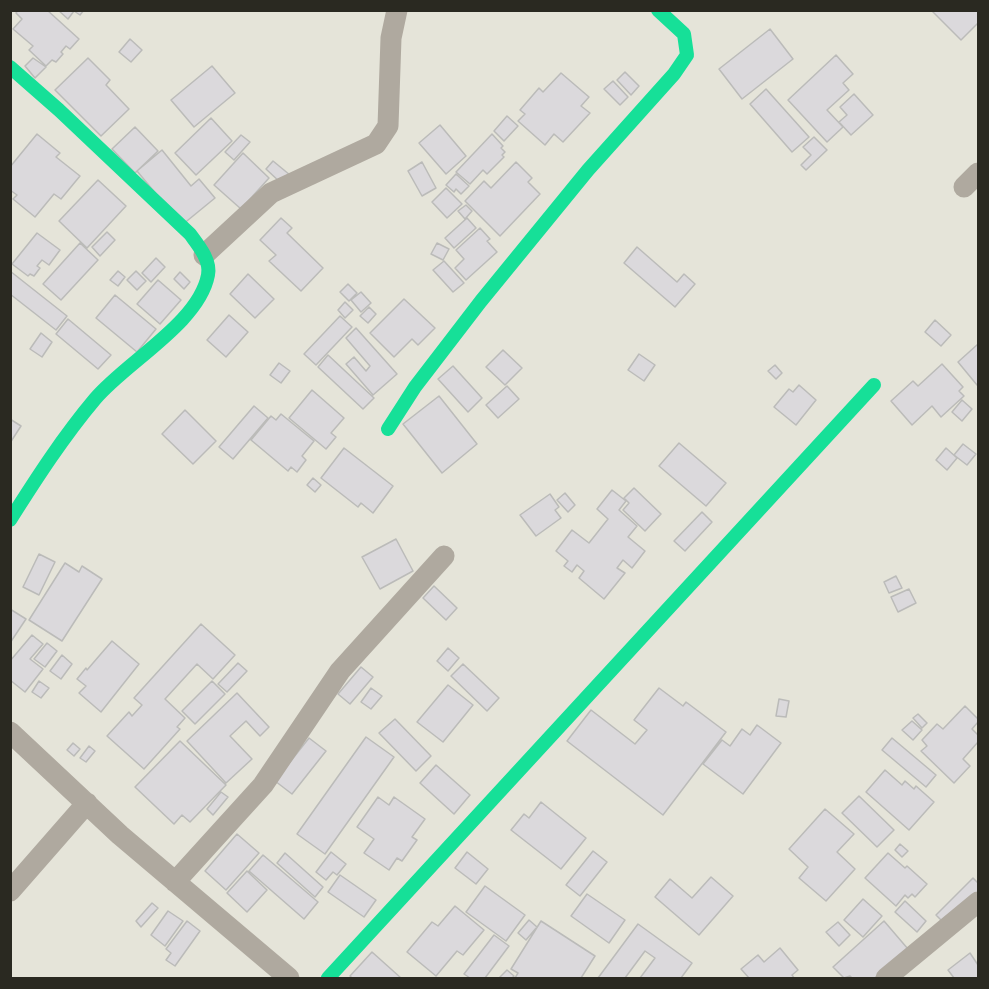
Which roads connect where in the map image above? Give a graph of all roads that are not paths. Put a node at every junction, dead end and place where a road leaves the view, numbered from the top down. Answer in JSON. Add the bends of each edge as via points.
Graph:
{"nodes":[{"id":1,"x":397,"y":10,"type":"edge"},
{"id":2,"x":658,"y":10,"type":"edge"},
{"id":3,"x":10,"y":67,"type":"edge"},
{"id":4,"x":204,"y":255,"type":"junction"},
{"id":5,"x":874,"y":385,"type":"dead end"},
{"id":6,"x":388,"y":429,"type":"dead end"},
{"id":7,"x":10,"y":520,"type":"edge"},
{"id":8,"x":444,"y":556,"type":"dead end"},
{"id":9,"x":10,"y":732,"type":"edge"},
{"id":10,"x":87,"y":803,"type":"junction"},
{"id":11,"x":175,"y":882,"type":"junction"},
{"id":12,"x":10,"y":891,"type":"edge"},
{"id":13,"x":978,"y":902,"type":"edge"},
{"id":14,"x":289,"y":978,"type":"edge"},
{"id":15,"x":328,"y":978,"type":"edge"},
{"id":16,"x":886,"y":978,"type":"edge"}],
"edges":[{"from":1,"to":4,"type":"street","via":[[391,38],[388,126],[376,144],[271,193]]},
{"from":2,"to":6,"type":"street","via":[[684,34],[687,55],[481,301]]},
{"from":3,"to":4,"type":"street","via":[[190,234]]},
{"from":4,"to":7,"type":"street","via":[[208,273],[201,294],[188,313],[117,375],[96,399]]},
{"from":5,"to":15,"type":"street"},
{"from":8,"to":11,"type":"street","via":[[340,671],[263,785]]},
{"from":9,"to":10,"type":"street"},
{"from":10,"to":11,"type":"street"},
{"from":10,"to":12,"type":"street"},
{"from":11,"to":14,"type":"street"},
{"from":13,"to":16,"type":"street"}]}
